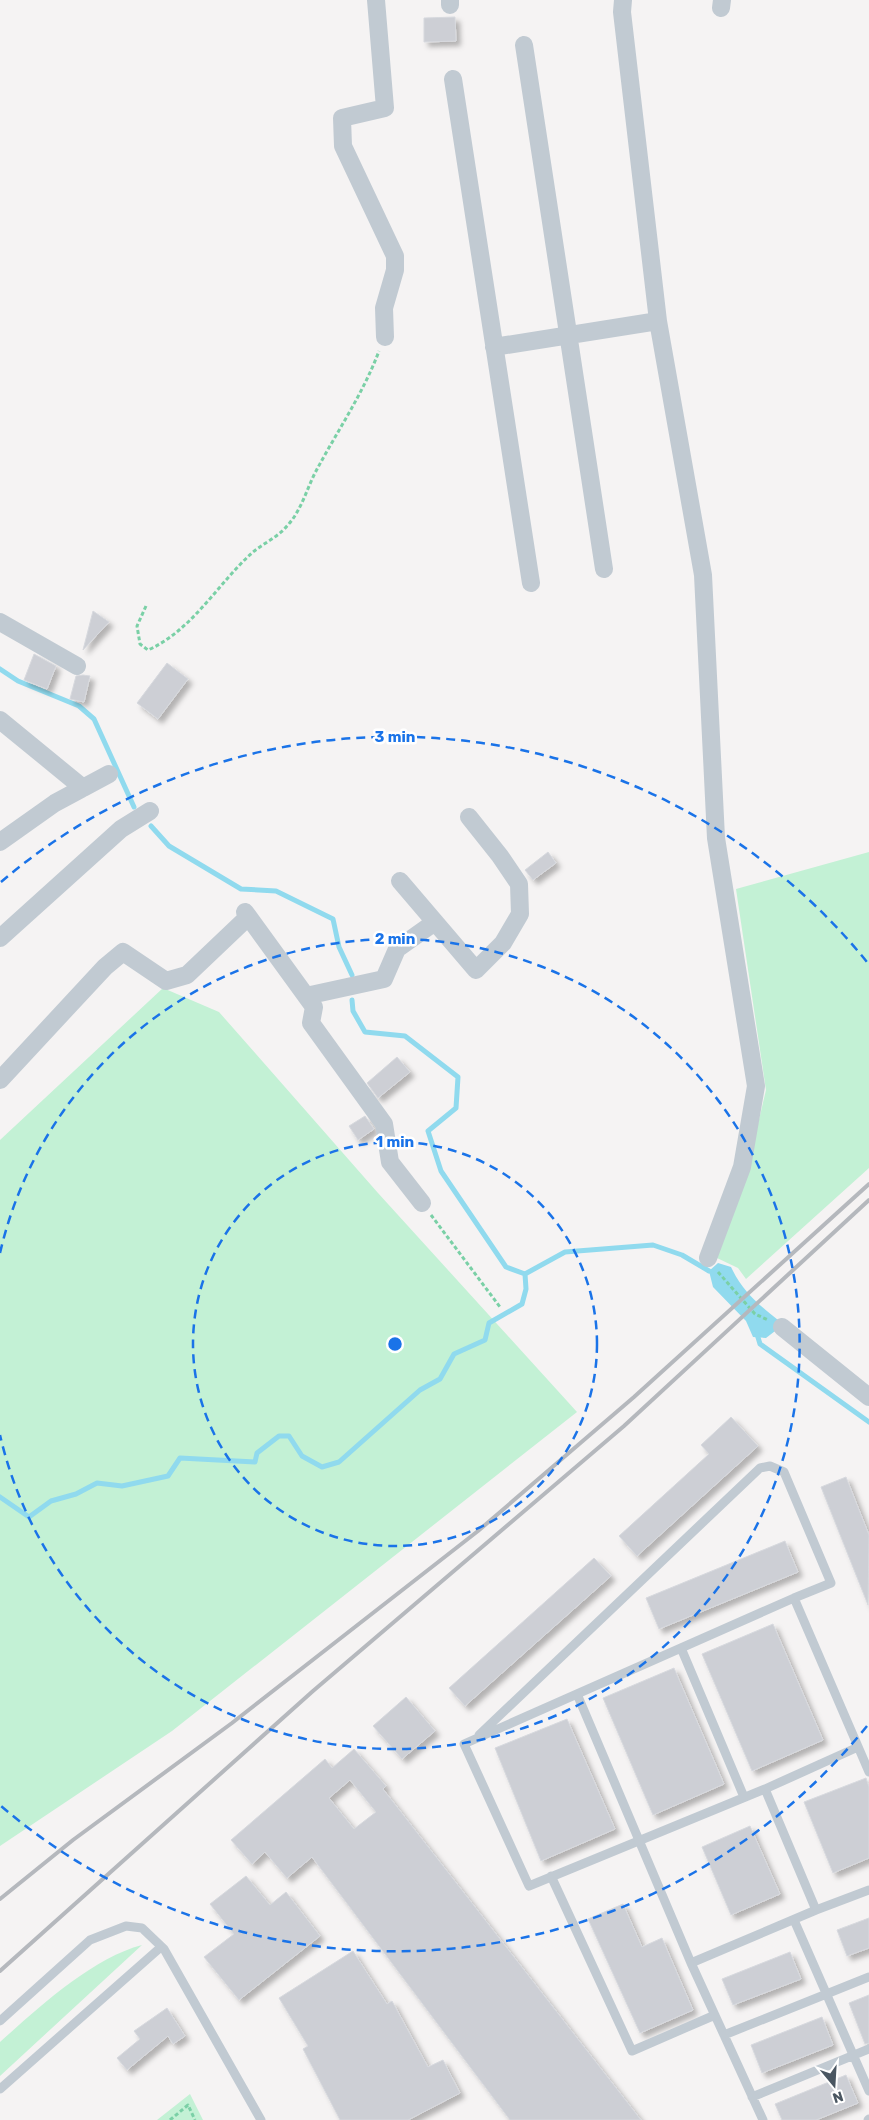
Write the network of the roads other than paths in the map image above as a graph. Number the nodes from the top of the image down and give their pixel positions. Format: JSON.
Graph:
{"nodes":[{"id":1,"x":376,"y":0,"type":"edge"},
{"id":2,"x":623,"y":0,"type":"edge"},
{"id":3,"x":524,"y":45,"type":"dead end"},
{"id":4,"x":453,"y":79,"type":"dead end"},
{"id":5,"x":658,"y":321,"type":"junction"},
{"id":6,"x":568,"y":335,"type":"junction"},
{"id":7,"x":385,"y":337,"type":"road end"},
{"id":8,"x":494,"y":347,"type":"junction"},
{"id":9,"x":604,"y":569,"type":"dead end"},
{"id":10,"x":531,"y":582,"type":"dead end"},
{"id":11,"x":0,"y":622,"type":"edge"},
{"id":12,"x":77,"y":666,"type":"dead end"},
{"id":13,"x":0,"y":720,"type":"edge"},
{"id":14,"x":109,"y":774,"type":"dead end"},
{"id":15,"x":83,"y":788,"type":"junction"},
{"id":16,"x":150,"y":810,"type":"dead end"},
{"id":17,"x":468,"y":817,"type":"dead end"},
{"id":18,"x":0,"y":842,"type":"edge"},
{"id":19,"x":400,"y":880,"type":"dead end"},
{"id":20,"x":436,"y":922,"type":"junction"},
{"id":21,"x":0,"y":938,"type":"edge"},
{"id":22,"x":306,"y":996,"type":"junction"},
{"id":23,"x":0,"y":1080,"type":"edge"},
{"id":24,"x":422,"y":1203,"type":"road end"},
{"id":25,"x":708,"y":1258,"type":"road end"},
{"id":26,"x":782,"y":1327,"type":"road end"},
{"id":27,"x":869,"y":1397,"type":"edge"},
{"id":28,"x":794,"y":1598,"type":"junction"},
{"id":29,"x":681,"y":1648,"type":"junction"},
{"id":30,"x":577,"y":1694,"type":"junction"},
{"id":31,"x":473,"y":1740,"type":"junction"},
{"id":32,"x":858,"y":1747,"type":"junction"},
{"id":33,"x":869,"y":1772,"type":"edge"},
{"id":34,"x":765,"y":1789,"type":"junction"},
{"id":35,"x":744,"y":1797,"type":"junction"},
{"id":36,"x":641,"y":1840,"type":"junction"},
{"id":37,"x":551,"y":1876,"type":"junction"},
{"id":38,"x":869,"y":1890,"type":"edge"},
{"id":39,"x":816,"y":1910,"type":"junction"},
{"id":40,"x":794,"y":1920,"type":"junction"},
{"id":41,"x":161,"y":1947,"type":"junction"},
{"id":42,"x":692,"y":1963,"type":"junction"},
{"id":43,"x":869,"y":1978,"type":"edge"},
{"id":44,"x":827,"y":1994,"type":"junction"},
{"id":45,"x":715,"y":2015,"type":"junction"},
{"id":46,"x":0,"y":2021,"type":"edge"},
{"id":47,"x":724,"y":2035,"type":"junction"},
{"id":48,"x":869,"y":2049,"type":"edge"},
{"id":49,"x":854,"y":2055,"type":"junction"},
{"id":50,"x":0,"y":2089,"type":"edge"},
{"id":51,"x":869,"y":2091,"type":"edge"},
{"id":52,"x":752,"y":2097,"type":"junction"},
{"id":53,"x":261,"y":2120,"type":"edge"},
{"id":54,"x":763,"y":2120,"type":"edge"}],
"edges":[{"from":1,"to":7,"type":"street"},
{"from":2,"to":5,"type":"street"},
{"from":3,"to":6,"type":"street"},
{"from":4,"to":8,"type":"street"},
{"from":5,"to":6,"type":"street"},
{"from":5,"to":25,"type":"street"},
{"from":6,"to":8,"type":"street"},
{"from":6,"to":9,"type":"street"},
{"from":8,"to":10,"type":"street"},
{"from":11,"to":12,"type":"street"},
{"from":13,"to":15,"type":"street"},
{"from":14,"to":15,"type":"street"},
{"from":15,"to":18,"type":"street"},
{"from":16,"to":21,"type":"street"},
{"from":17,"to":20,"type":"street"},
{"from":19,"to":20,"type":"street"},
{"from":20,"to":22,"type":"street"},
{"from":22,"to":23,"type":"street"},
{"from":22,"to":24,"type":"street"},
{"from":26,"to":27,"type":"street"},
{"from":28,"to":29,"type":"lane"},
{"from":28,"to":31,"type":"lane"},
{"from":28,"to":32,"type":"lane"},
{"from":29,"to":30,"type":"lane"},
{"from":29,"to":35,"type":"lane"},
{"from":30,"to":31,"type":"lane"},
{"from":30,"to":36,"type":"lane"},
{"from":31,"to":37,"type":"lane"},
{"from":32,"to":33,"type":"lane"},
{"from":32,"to":34,"type":"lane"},
{"from":34,"to":35,"type":"lane"},
{"from":34,"to":39,"type":"lane"},
{"from":35,"to":36,"type":"lane"},
{"from":36,"to":37,"type":"lane"},
{"from":36,"to":42,"type":"lane"},
{"from":37,"to":45,"type":"lane"},
{"from":38,"to":39,"type":"lane"},
{"from":39,"to":40,"type":"lane"},
{"from":40,"to":42,"type":"lane"},
{"from":40,"to":44,"type":"lane"},
{"from":41,"to":46,"type":"lane"},
{"from":41,"to":50,"type":"lane"},
{"from":41,"to":53,"type":"lane"},
{"from":42,"to":45,"type":"lane"},
{"from":43,"to":44,"type":"lane"},
{"from":44,"to":47,"type":"lane"},
{"from":44,"to":49,"type":"lane"},
{"from":45,"to":47,"type":"lane"},
{"from":47,"to":52,"type":"lane"},
{"from":48,"to":49,"type":"lane"},
{"from":49,"to":51,"type":"lane"},
{"from":49,"to":52,"type":"lane"},
{"from":52,"to":54,"type":"lane"}]}
